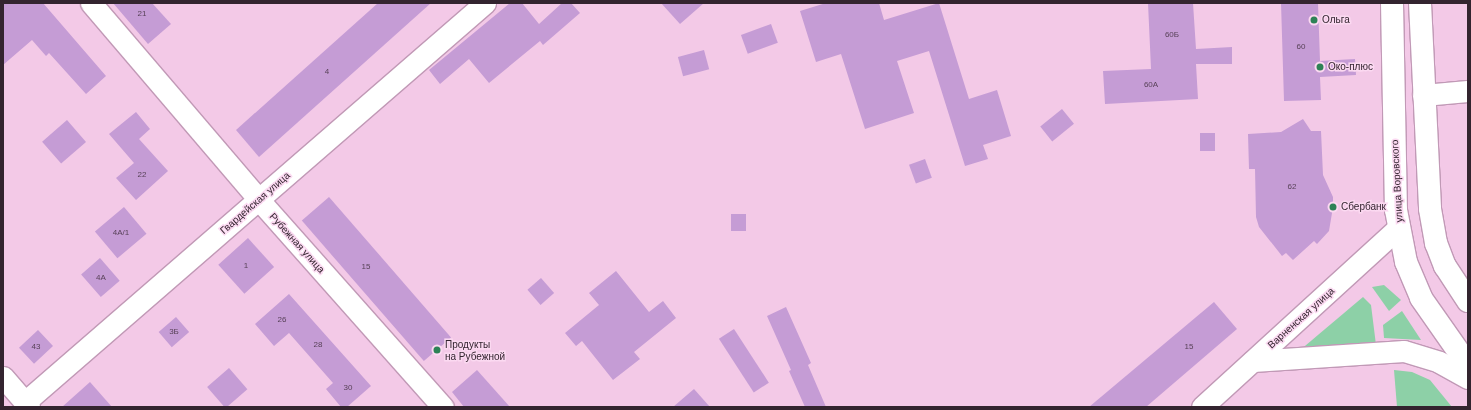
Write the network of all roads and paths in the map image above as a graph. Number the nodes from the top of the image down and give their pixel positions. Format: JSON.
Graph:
{"nodes":[{"id":1,"x":91,"y":3,"type":"edge"},
{"id":2,"x":485,"y":3,"type":"edge"},
{"id":3,"x":1392,"y":3,"type":"edge"},
{"id":4,"x":1420,"y":3,"type":"edge"},
{"id":5,"x":1468,"y":90,"type":"edge"},
{"id":6,"x":1423,"y":95,"type":"junction"},
{"id":7,"x":258,"y":200,"type":"junction"},
{"id":8,"x":1399,"y":227,"type":"junction"},
{"id":9,"x":1468,"y":301,"type":"edge"},
{"id":10,"x":1253,"y":361,"type":"junction"},
{"id":11,"x":1468,"y":365,"type":"edge"},
{"id":12,"x":3,"y":377,"type":"edge"},
{"id":13,"x":1468,"y":378,"type":"edge"},
{"id":14,"x":27,"y":405,"type":"edge"},
{"id":15,"x":443,"y":407,"type":"edge"},
{"id":16,"x":1202,"y":407,"type":"edge"}],
"edges":[{"from":1,"to":7,"type":"street","name":"Рубежная улица"},
{"from":2,"to":7,"type":"street","name":"Гвардейская улица"},
{"from":3,"to":8,"type":"main road","name":"улица Воровского"},
{"from":4,"to":6,"type":"main road"},
{"from":5,"to":6,"type":"street"},
{"from":6,"to":9,"type":"main road"},
{"from":7,"to":14,"type":"street","name":"Гвардейская улица"},
{"from":7,"to":15,"type":"street","name":"Рубежная улица"},
{"from":8,"to":10,"type":"street","name":"Варненская улица"},
{"from":8,"to":11,"type":"main road","name":"улица Воровского"},
{"from":10,"to":13,"type":"street"},
{"from":10,"to":16,"type":"street","name":"Варненская улица"},
{"from":12,"to":14,"type":"street"}]}
